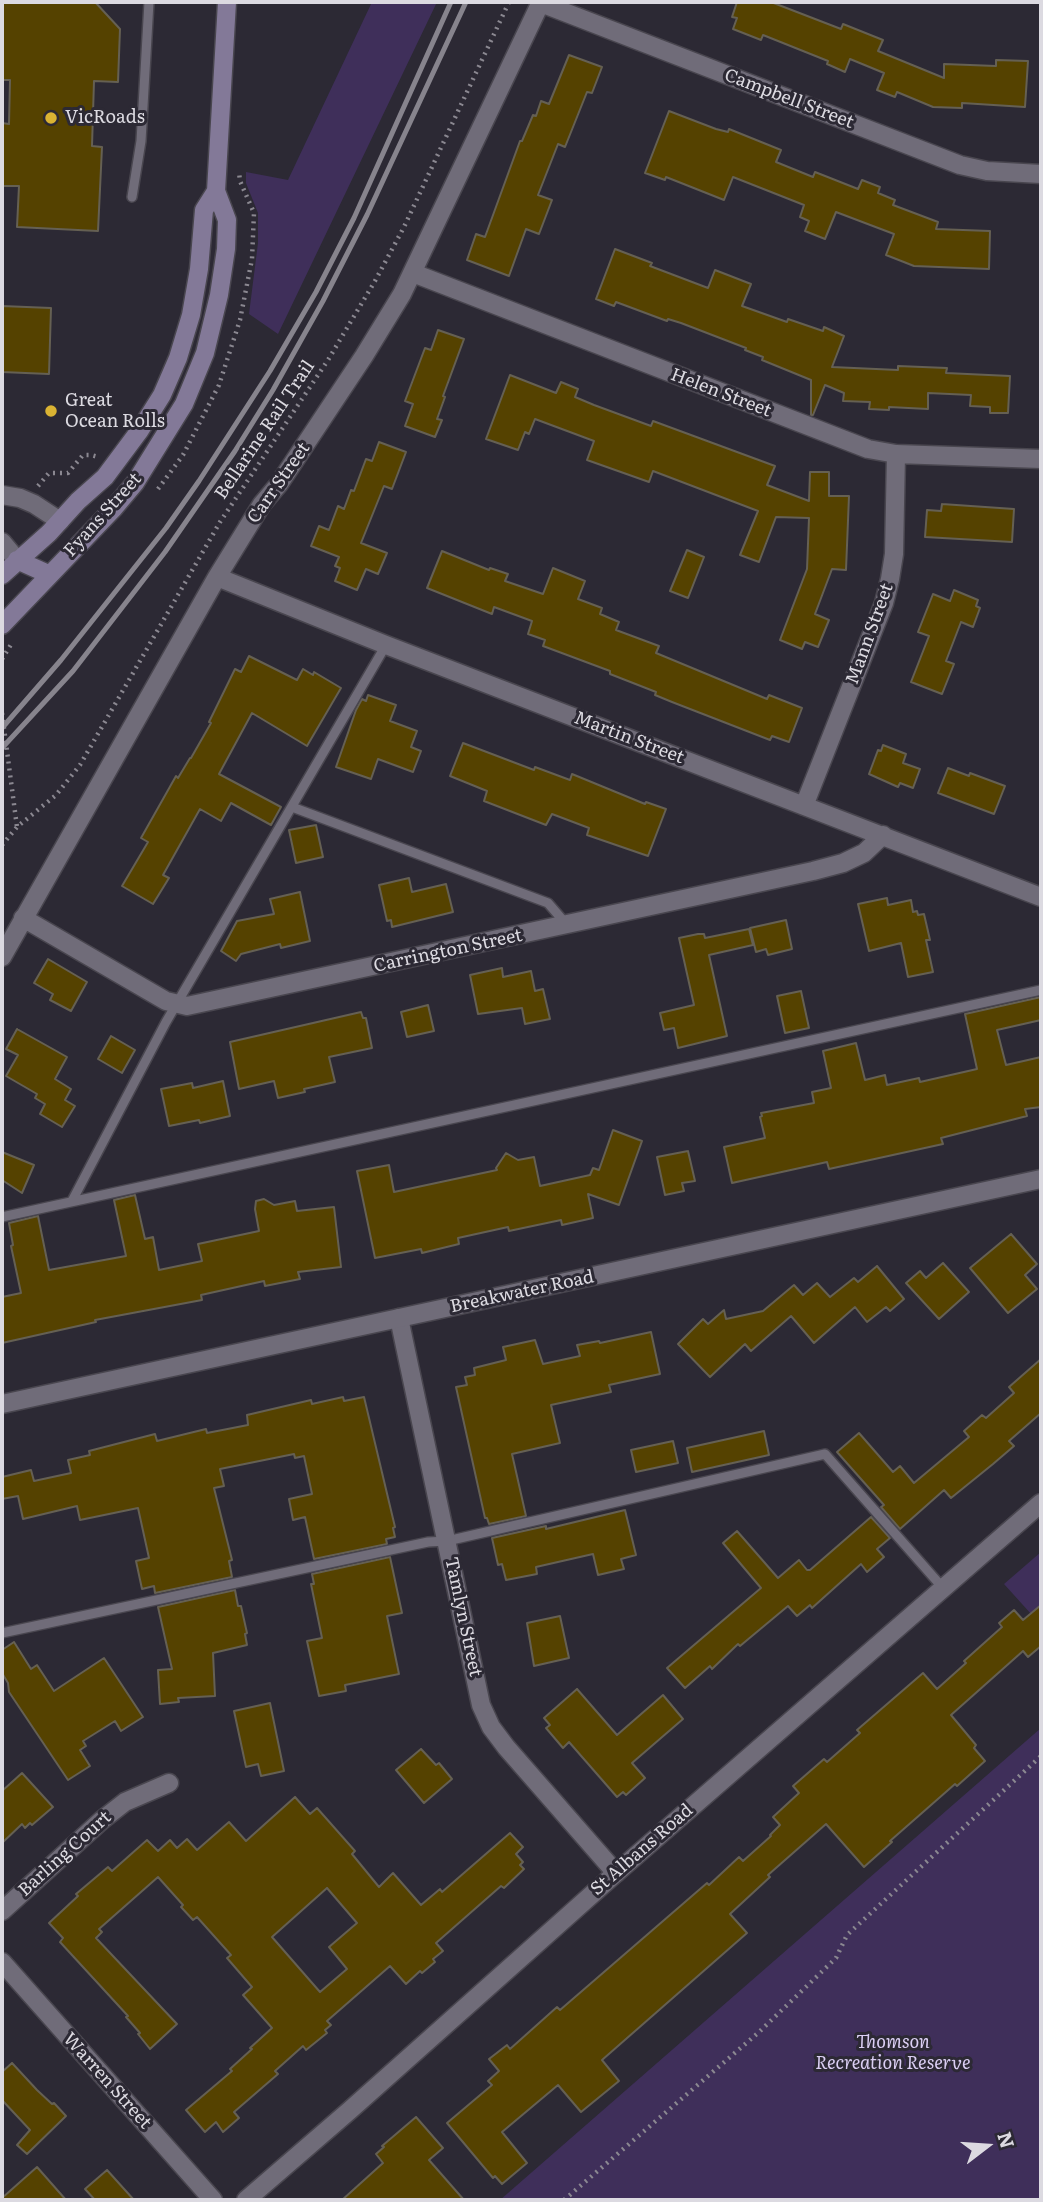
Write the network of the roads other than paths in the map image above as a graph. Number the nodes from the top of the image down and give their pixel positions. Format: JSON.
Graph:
{"nodes":[{"id":1,"x":149,"y":2,"type":"edge"},
{"id":2,"x":227,"y":2,"type":"edge"},
{"id":3,"x":541,"y":2,"type":"edge"},
{"id":4,"x":1041,"y":174,"type":"edge"},
{"id":5,"x":216,"y":191,"type":"junction"},
{"id":6,"x":132,"y":197,"type":"dead end"},
{"id":7,"x":413,"y":273,"type":"junction"},
{"id":8,"x":896,"y":454,"type":"junction"},
{"id":9,"x":1041,"y":459,"type":"edge"},
{"id":10,"x":2,"y":495,"type":"edge"},
{"id":11,"x":60,"y":521,"type":"junction"},
{"id":12,"x":2,"y":542,"type":"edge"},
{"id":13,"x":71,"y":551,"type":"junction"},
{"id":14,"x":17,"y":560,"type":"junction"},
{"id":15,"x":48,"y":574,"type":"junction"},
{"id":16,"x":2,"y":575,"type":"edge"},
{"id":17,"x":218,"y":577,"type":"junction"},
{"id":18,"x":2,"y":625,"type":"edge"},
{"id":19,"x":386,"y":645,"type":"junction"},
{"id":20,"x":804,"y":806,"type":"junction"},
{"id":21,"x":292,"y":807,"type":"junction"},
{"id":22,"x":883,"y":835,"type":"junction"},
{"id":23,"x":1041,"y":897,"type":"edge"},
{"id":24,"x":23,"y":918,"type":"junction"},
{"id":25,"x":567,"y":925,"type":"junction"},
{"id":26,"x":2,"y":957,"type":"edge"},
{"id":27,"x":1041,"y":990,"type":"edge"},
{"id":28,"x":177,"y":1005,"type":"junction"},
{"id":29,"x":1041,"y":1179,"type":"edge"},
{"id":30,"x":72,"y":1201,"type":"junction"},
{"id":31,"x":2,"y":1217,"type":"edge"},
{"id":32,"x":399,"y":1318,"type":"junction"},
{"id":33,"x":2,"y":1404,"type":"edge"},
{"id":34,"x":1041,"y":1503,"type":"edge"},
{"id":35,"x":447,"y":1541,"type":"junction"},
{"id":36,"x":943,"y":1588,"type":"junction"},
{"id":37,"x":2,"y":1633,"type":"edge"},
{"id":38,"x":169,"y":1783,"type":"dead end"},
{"id":39,"x":616,"y":1873,"type":"junction"},
{"id":40,"x":2,"y":1911,"type":"edge"},
{"id":41,"x":2,"y":1962,"type":"edge"},
{"id":42,"x":213,"y":2200,"type":"edge"},
{"id":43,"x":246,"y":2200,"type":"edge"}],
"edges":[{"from":1,"to":6,"type":"lane"},
{"from":2,"to":5,"type":"main road","name":"Fyans Street"},
{"from":3,"to":4,"type":"street","name":"Campbell Street"},
{"from":3,"to":7,"type":"street","name":"Carr Street"},
{"from":5,"to":11,"type":"main road","name":"Fyans Street"},
{"from":5,"to":13,"type":"main road","name":"Fyans Street"},
{"from":7,"to":8,"type":"street","name":"Helen Street"},
{"from":7,"to":17,"type":"street","name":"Carr Street"},
{"from":8,"to":9,"type":"street","name":"Helen Street"},
{"from":8,"to":20,"type":"street","name":"Mann Street"},
{"from":10,"to":11,"type":"street"},
{"from":11,"to":13,"type":"main road"},
{"from":11,"to":14,"type":"main road","name":"Fyans Street"},
{"from":12,"to":14,"type":"street"},
{"from":13,"to":15,"type":"main road","name":"Fyans Street"},
{"from":14,"to":15,"type":"main road"},
{"from":14,"to":16,"type":"main road","name":"Fyans Street"},
{"from":15,"to":18,"type":"main road","name":"Fyans Street"},
{"from":17,"to":19,"type":"street","name":"Martin Street"},
{"from":17,"to":24,"type":"street","name":"Carr Street"},
{"from":19,"to":20,"type":"street","name":"Martin Street"},
{"from":19,"to":21,"type":"lane"},
{"from":20,"to":22,"type":"street","name":"Martin Street"},
{"from":21,"to":25,"type":"lane"},
{"from":21,"to":28,"type":"lane"},
{"from":22,"to":23,"type":"street","name":"Martin Street"},
{"from":22,"to":25,"type":"street","name":"Carrington Street"},
{"from":24,"to":26,"type":"street","name":"Carr Street"},
{"from":24,"to":28,"type":"street"},
{"from":25,"to":28,"type":"street","name":"Carrington Street"},
{"from":27,"to":30,"type":"lane"},
{"from":28,"to":30,"type":"lane"},
{"from":29,"to":32,"type":"street","name":"Breakwater Road"},
{"from":30,"to":31,"type":"lane"},
{"from":32,"to":33,"type":"street","name":"Breakwater Road"},
{"from":32,"to":35,"type":"street","name":"Tamlyn Street"},
{"from":34,"to":36,"type":"street","name":"St Albans Road"},
{"from":35,"to":36,"type":"lane"},
{"from":35,"to":37,"type":"lane"},
{"from":35,"to":39,"type":"street","name":"Tamlyn Street"},
{"from":36,"to":39,"type":"street","name":"St Albans Road"},
{"from":38,"to":40,"type":"street","name":"Barling Court"},
{"from":39,"to":43,"type":"street","name":"St Albans Road"},
{"from":41,"to":42,"type":"street","name":"Warren Street"}]}
